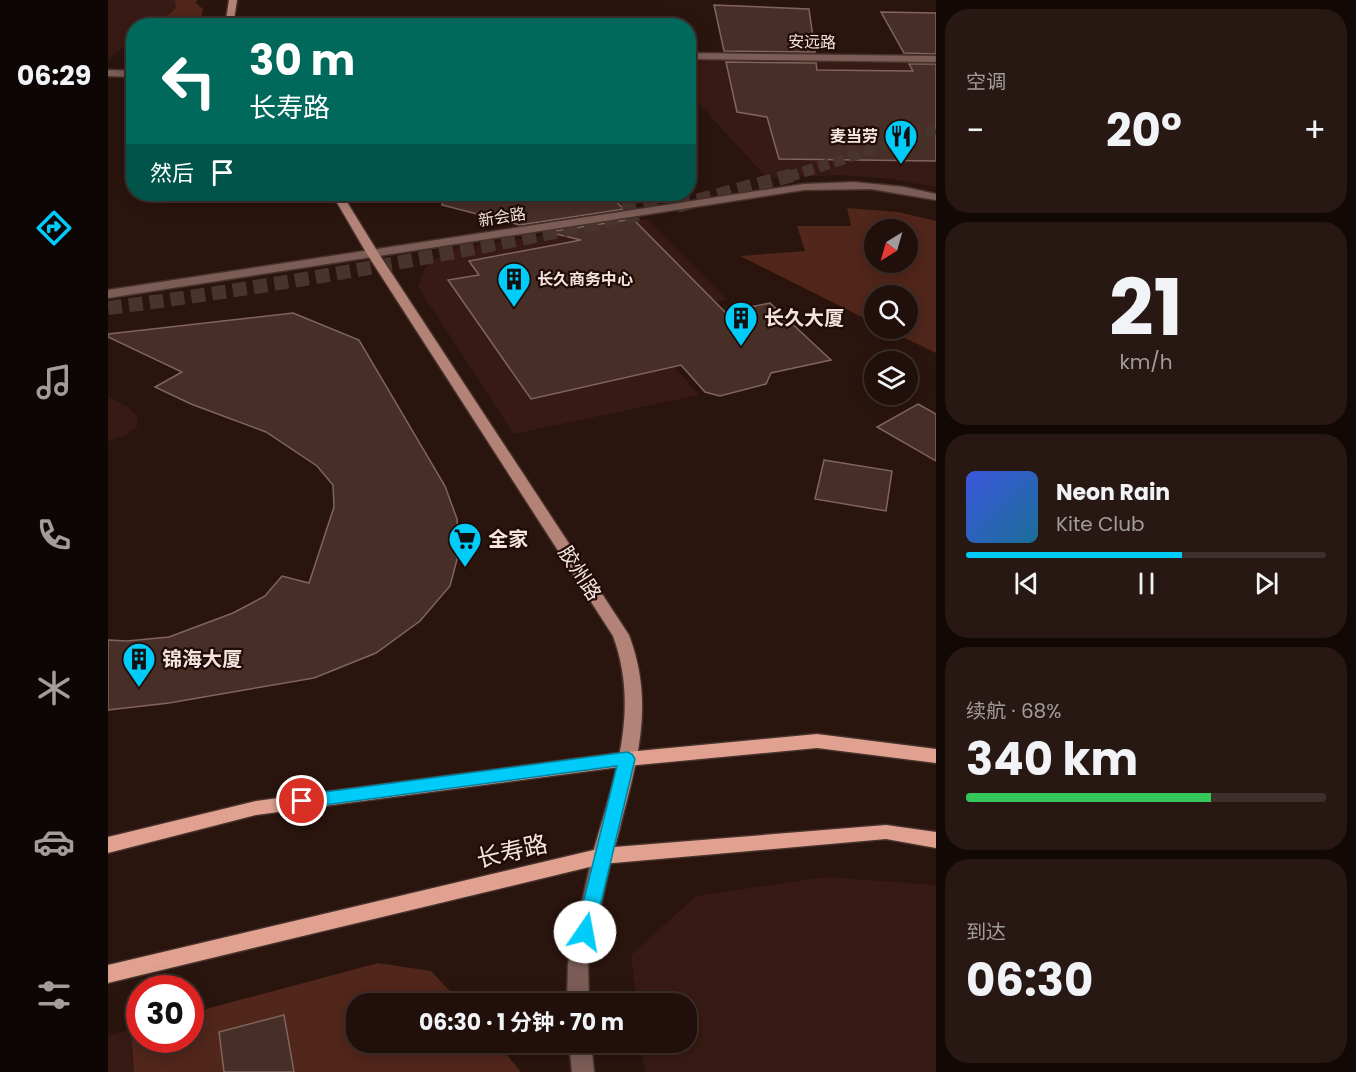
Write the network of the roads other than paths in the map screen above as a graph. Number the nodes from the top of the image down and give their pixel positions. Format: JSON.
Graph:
{"nodes":[{"id":1,"x":233,"y":0,"type":"edge"},
{"id":2,"x":230,"y":18,"type":"edge"},
{"id":3,"x":696,"y":56,"type":"edge"},
{"id":4,"x":936,"y":59,"type":"edge"},
{"id":5,"x":108,"y":73,"type":"edge"},
{"id":6,"x":126,"y":74,"type":"edge"},
{"id":7,"x":936,"y":197,"type":"edge"},
{"id":8,"x":341,"y":201,"type":"edge"},
{"id":9,"x":374,"y":254,"type":"junction"},
{"id":10,"x":108,"y":294,"type":"edge"},
{"id":11,"x":936,"y":756,"type":"edge"},
{"id":12,"x":627,"y":759,"type":"junction"},
{"id":13,"x":936,"y":840,"type":"edge"},
{"id":14,"x":108,"y":845,"type":"edge"},
{"id":15,"x":602,"y":856,"type":"junction"},
{"id":16,"x":108,"y":974,"type":"edge"},
{"id":17,"x":578,"y":993,"type":"edge"},
{"id":18,"x":581,"y":1053,"type":"edge"},
{"id":19,"x":583,"y":1072,"type":"edge"}],
"edges":[{"from":1,"to":2,"type":"street"},
{"from":3,"to":4,"type":"street","name":"安远路"},
{"from":5,"to":6,"type":"street"},
{"from":7,"to":9,"type":"street","name":"新会路"},
{"from":8,"to":9,"type":"street","name":"胶州路"},
{"from":9,"to":10,"type":"street","name":"新会路"},
{"from":9,"to":12,"type":"street","name":"胶州路"},
{"from":11,"to":12,"type":"main road"},
{"from":12,"to":14,"type":"main road"},
{"from":12,"to":15,"type":"street","name":"胶州路"},
{"from":13,"to":15,"type":"main road","name":"长寿路"},
{"from":15,"to":16,"type":"main road","name":"长寿路"},
{"from":15,"to":17,"type":"street","name":"胶州路"},
{"from":18,"to":19,"type":"street"}]}
